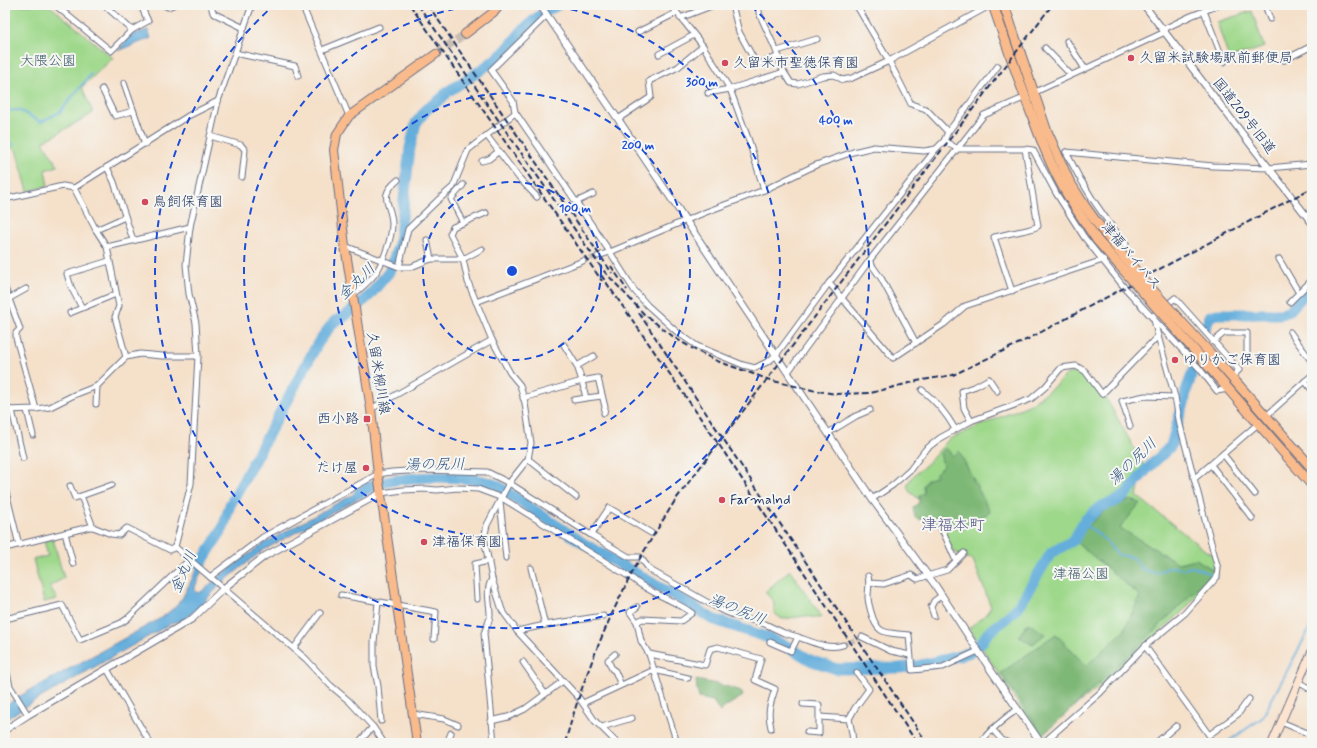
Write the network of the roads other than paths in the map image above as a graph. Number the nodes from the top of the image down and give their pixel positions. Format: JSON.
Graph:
{"nodes":[{"id":1,"x":55,"y":5,"type":"edge"},
{"id":2,"x":66,"y":5,"type":"edge"},
{"id":3,"x":104,"y":5,"type":"edge"},
{"id":4,"x":142,"y":5,"type":"edge"},
{"id":5,"x":164,"y":5,"type":"edge"},
{"id":6,"x":173,"y":5,"type":"edge"},
{"id":7,"x":211,"y":5,"type":"edge"},
{"id":8,"x":252,"y":5,"type":"edge"},
{"id":9,"x":302,"y":5,"type":"edge"},
{"id":10,"x":500,"y":5,"type":"edge"},
{"id":11,"x":540,"y":5,"type":"edge"},
{"id":12,"x":671,"y":5,"type":"edge"},
{"id":13,"x":714,"y":5,"type":"edge"},
{"id":14,"x":732,"y":5,"type":"edge"},
{"id":15,"x":759,"y":5,"type":"edge"},
{"id":16,"x":855,"y":5,"type":"edge"},
{"id":17,"x":992,"y":5,"type":"edge"},
{"id":18,"x":1004,"y":5,"type":"edge"},
{"id":19,"x":1144,"y":5,"type":"edge"},
{"id":20,"x":1219,"y":5,"type":"edge"},
{"id":21,"x":1265,"y":5,"type":"edge"},
{"id":22,"x":62,"y":10,"type":"junction"},
{"id":23,"x":1204,"y":11,"type":"junction"},
{"id":24,"x":676,"y":13,"type":"junction"},
{"id":25,"x":547,"y":16,"type":"junction"},
{"id":26,"x":680,"y":18,"type":"junction"},
{"id":27,"x":1270,"y":19,"type":"dead end"},
{"id":28,"x":244,"y":28,"type":"junction"},
{"id":29,"x":379,"y":28,"type":"dead end"},
{"id":30,"x":132,"y":30,"type":"junction"},
{"id":31,"x":638,"y":32,"type":"dead end"},
{"id":32,"x":1165,"y":32,"type":"junction"},
{"id":33,"x":465,"y":34,"type":"tunnel mouth"},
{"id":34,"x":694,"y":35,"type":"junction"},
{"id":35,"x":817,"y":39,"type":"dead end"},
{"id":36,"x":1067,"y":41,"type":"dead end"},
{"id":37,"x":703,"y":46,"type":"junction"},
{"id":38,"x":1312,"y":46,"type":"edge"},
{"id":39,"x":1045,"y":48,"type":"dead end"},
{"id":40,"x":322,"y":50,"type":"junction"},
{"id":41,"x":235,"y":53,"type":"junction"},
{"id":42,"x":436,"y":54,"type":"tunnel mouth"},
{"id":43,"x":660,"y":54,"type":"dead end"},
{"id":44,"x":778,"y":54,"type":"junction"},
{"id":45,"x":1284,"y":60,"type":"dead end"},
{"id":46,"x":889,"y":61,"type":"junction"},
{"id":47,"x":1224,"y":62,"type":"dead end"},
{"id":48,"x":998,"y":66,"type":"dead end"},
{"id":49,"x":1085,"y":69,"type":"junction"},
{"id":50,"x":784,"y":72,"type":"junction"},
{"id":51,"x":1071,"y":75,"type":"junction"},
{"id":52,"x":298,"y":76,"type":"dead end"},
{"id":53,"x":124,"y":83,"type":"dead end"},
{"id":54,"x":102,"y":89,"type":"dead end"},
{"id":55,"x":730,"y":89,"type":"junction"},
{"id":56,"x":708,"y":92,"type":"dead end"},
{"id":57,"x":1034,"y":92,"type":"junction"},
{"id":58,"x":1025,"y":97,"type":"junction"},
{"id":59,"x":218,"y":101,"type":"junction"},
{"id":60,"x":133,"y":111,"type":"junction"},
{"id":61,"x":515,"y":113,"type":"junction"},
{"id":62,"x":349,"y":116,"type":"junction"},
{"id":63,"x":618,"y":119,"type":"junction"},
{"id":64,"x":948,"y":132,"type":"junction"},
{"id":65,"x":210,"y":136,"type":"junction"},
{"id":66,"x":487,"y":136,"type":"junction"},
{"id":67,"x":944,"y":141,"type":"junction"},
{"id":68,"x":145,"y":144,"type":"junction"},
{"id":69,"x":936,"y":149,"type":"junction"},
{"id":70,"x":958,"y":149,"type":"junction"},
{"id":71,"x":1025,"y":149,"type":"junction"},
{"id":72,"x":499,"y":151,"type":"junction"},
{"id":73,"x":482,"y":161,"type":"dead end"},
{"id":74,"x":1312,"y":164,"type":"edge"},
{"id":75,"x":107,"y":167,"type":"junction"},
{"id":76,"x":1269,"y":168,"type":"junction"},
{"id":77,"x":242,"y":177,"type":"dead end"},
{"id":78,"x":398,"y":180,"type":"dead end"},
{"id":79,"x":463,"y":185,"type":"dead end"},
{"id":80,"x":74,"y":188,"type":"junction"},
{"id":81,"x":764,"y":190,"type":"junction"},
{"id":82,"x":593,"y":194,"type":"dead end"},
{"id":83,"x":537,"y":197,"type":"dead end"},
{"id":84,"x":5,"y":199,"type":"edge"},
{"id":85,"x":576,"y":202,"type":"junction"},
{"id":86,"x":1080,"y":207,"type":"junction"},
{"id":87,"x":486,"y":213,"type":"dead end"},
{"id":88,"x":125,"y":217,"type":"junction"},
{"id":89,"x":686,"y":220,"type":"junction"},
{"id":90,"x":1312,"y":222,"type":"edge"},
{"id":91,"x":462,"y":223,"type":"junction"},
{"id":92,"x":190,"y":227,"type":"junction"},
{"id":93,"x":96,"y":230,"type":"junction"},
{"id":94,"x":133,"y":240,"type":"junction"},
{"id":95,"x":427,"y":240,"type":"dead end"},
{"id":96,"x":345,"y":246,"type":"junction"},
{"id":97,"x":107,"y":247,"type":"junction"},
{"id":98,"x":482,"y":249,"type":"dead end"},
{"id":99,"x":610,"y":252,"type":"junction"},
{"id":100,"x":598,"y":256,"type":"tunnel mouth"},
{"id":101,"x":431,"y":259,"type":"junction"},
{"id":102,"x":463,"y":259,"type":"junction"},
{"id":103,"x":1279,"y":259,"type":"dead end"},
{"id":104,"x":382,"y":260,"type":"junction"},
{"id":105,"x":1103,"y":260,"type":"junction"},
{"id":106,"x":109,"y":261,"type":"junction"},
{"id":107,"x":583,"y":261,"type":"tunnel mouth"},
{"id":108,"x":869,"y":261,"type":"junction"},
{"id":109,"x":399,"y":267,"type":"junction"},
{"id":110,"x":1312,"y":280,"type":"edge"},
{"id":111,"x":829,"y":283,"type":"junction"},
{"id":112,"x":5,"y":288,"type":"edge"},
{"id":113,"x":26,"y":289,"type":"dead end"},
{"id":114,"x":1012,"y":291,"type":"junction"},
{"id":115,"x":1299,"y":293,"type":"junction"},
{"id":116,"x":116,"y":294,"type":"junction"},
{"id":117,"x":353,"y":295,"type":"junction"},
{"id":118,"x":10,"y":298,"type":"junction"},
{"id":119,"x":843,"y":298,"type":"junction"},
{"id":120,"x":476,"y":302,"type":"junction"},
{"id":121,"x":1290,"y":302,"type":"dead end"},
{"id":122,"x":82,"y":308,"type":"junction"},
{"id":123,"x":70,"y":313,"type":"dead end"},
{"id":124,"x":1153,"y":318,"type":"junction"},
{"id":125,"x":1290,"y":332,"type":"dead end"},
{"id":126,"x":1158,"y":336,"type":"junction"},
{"id":127,"x":492,"y":340,"type":"junction"},
{"id":128,"x":1213,"y":342,"type":"junction"},
{"id":129,"x":916,"y":343,"type":"junction"},
{"id":130,"x":564,"y":345,"type":"dead end"},
{"id":131,"x":776,"y":354,"type":"junction"},
{"id":132,"x":1247,"y":355,"type":"dead end"},
{"id":133,"x":198,"y":356,"type":"junction"},
{"id":134,"x":594,"y":356,"type":"dead end"},
{"id":135,"x":126,"y":357,"type":"junction"},
{"id":136,"x":1312,"y":362,"type":"edge"},
{"id":137,"x":577,"y":366,"type":"junction"},
{"id":138,"x":788,"y":372,"type":"junction"},
{"id":139,"x":1312,"y":375,"type":"edge"},
{"id":140,"x":1231,"y":378,"type":"junction"},
{"id":141,"x":582,"y":381,"type":"junction"},
{"id":142,"x":1305,"y":381,"type":"junction"},
{"id":143,"x":97,"y":386,"type":"junction"},
{"id":144,"x":1228,"y":389,"type":"junction"},
{"id":145,"x":922,"y":390,"type":"dead end"},
{"id":146,"x":1312,"y":390,"type":"edge"},
{"id":147,"x":997,"y":391,"type":"dead end"},
{"id":148,"x":602,"y":396,"type":"junction"},
{"id":149,"x":1175,"y":397,"type":"junction"},
{"id":150,"x":523,"y":398,"type":"junction"},
{"id":151,"x":586,"y":398,"type":"junction"},
{"id":152,"x":574,"y":400,"type":"dead end"},
{"id":153,"x":96,"y":404,"type":"dead end"},
{"id":154,"x":371,"y":409,"type":"junction"},
{"id":155,"x":5,"y":410,"type":"edge"},
{"id":156,"x":12,"y":410,"type":"junction"},
{"id":157,"x":27,"y":410,"type":"junction"},
{"id":158,"x":36,"y":410,"type":"junction"},
{"id":159,"x":870,"y":410,"type":"dead end"},
{"id":160,"x":604,"y":413,"type":"dead end"},
{"id":161,"x":1266,"y":416,"type":"junction"},
{"id":162,"x":971,"y":421,"type":"junction"},
{"id":163,"x":1258,"y":423,"type":"junction"},
{"id":164,"x":1130,"y":426,"type":"dead end"},
{"id":165,"x":955,"y":428,"type":"junction"},
{"id":166,"x":828,"y":433,"type":"junction"},
{"id":167,"x":33,"y":435,"type":"dead end"},
{"id":168,"x":1223,"y":454,"type":"junction"},
{"id":169,"x":23,"y":458,"type":"dead end"},
{"id":170,"x":528,"y":459,"type":"junction"},
{"id":171,"x":1211,"y":465,"type":"junction"},
{"id":172,"x":1312,"y":468,"type":"edge"},
{"id":173,"x":378,"y":474,"type":"junction"},
{"id":174,"x":1195,"y":478,"type":"junction"},
{"id":175,"x":509,"y":483,"type":"junction"},
{"id":176,"x":112,"y":485,"type":"dead end"},
{"id":177,"x":1312,"y":485,"type":"edge"},
{"id":178,"x":70,"y":486,"type":"dead end"},
{"id":179,"x":5,"y":488,"type":"edge"},
{"id":180,"x":381,"y":489,"type":"junction"},
{"id":181,"x":1255,"y":494,"type":"dead end"},
{"id":182,"x":81,"y":496,"type":"junction"},
{"id":183,"x":576,"y":497,"type":"dead end"},
{"id":184,"x":872,"y":499,"type":"junction"},
{"id":185,"x":501,"y":500,"type":"junction"},
{"id":186,"x":1252,"y":518,"type":"dead end"},
{"id":187,"x":93,"y":527,"type":"junction"},
{"id":188,"x":942,"y":529,"type":"dead end"},
{"id":189,"x":65,"y":533,"type":"junction"},
{"id":190,"x":651,"y":533,"type":"dead end"},
{"id":191,"x":591,"y":535,"type":"junction"},
{"id":192,"x":18,"y":545,"type":"junction"},
{"id":193,"x":175,"y":547,"type":"junction"},
{"id":194,"x":5,"y":548,"type":"edge"},
{"id":195,"x":964,"y":553,"type":"dead end"},
{"id":196,"x":506,"y":558,"type":"dead end"},
{"id":197,"x":190,"y":559,"type":"junction"},
{"id":198,"x":489,"y":561,"type":"junction"},
{"id":199,"x":956,"y":561,"type":"junction"},
{"id":200,"x":73,"y":564,"type":"dead end"},
{"id":201,"x":531,"y":568,"type":"dead end"},
{"id":202,"x":928,"y":575,"type":"junction"},
{"id":203,"x":868,"y":576,"type":"dead end"},
{"id":204,"x":212,"y":578,"type":"junction"},
{"id":205,"x":492,"y":579,"type":"junction"},
{"id":206,"x":869,"y":583,"type":"junction"},
{"id":207,"x":222,"y":587,"type":"junction"},
{"id":208,"x":341,"y":595,"type":"dead end"},
{"id":209,"x":942,"y":595,"type":"junction"},
{"id":210,"x":477,"y":599,"type":"dead end"},
{"id":211,"x":378,"y":603,"type":"junction"},
{"id":212,"x":397,"y":604,"type":"junction"},
{"id":213,"x":637,"y":607,"type":"dead end"},
{"id":214,"x":320,"y":613,"type":"dead end"},
{"id":215,"x":603,"y":616,"type":"dead end"},
{"id":216,"x":934,"y":616,"type":"dead end"},
{"id":217,"x":5,"y":620,"type":"edge"},
{"id":218,"x":637,"y":622,"type":"junction"},
{"id":219,"x":545,"y":625,"type":"junction"},
{"id":220,"x":517,"y":631,"type":"junction"},
{"id":221,"x":798,"y":637,"type":"junction"},
{"id":222,"x":862,"y":637,"type":"dead end"},
{"id":223,"x":434,"y":639,"type":"dead end"},
{"id":224,"x":770,"y":642,"type":"dead end"},
{"id":225,"x":843,"y":645,"type":"tunnel mouth"},
{"id":226,"x":1145,"y":646,"type":"junction"},
{"id":227,"x":294,"y":648,"type":"junction"},
{"id":228,"x":978,"y":651,"type":"junction"},
{"id":229,"x":1312,"y":651,"type":"edge"},
{"id":230,"x":615,"y":654,"type":"dead end"},
{"id":231,"x":648,"y":654,"type":"junction"},
{"id":232,"x":910,"y":655,"type":"junction"},
{"id":233,"x":523,"y":662,"type":"dead end"},
{"id":234,"x":5,"y":664,"type":"edge"},
{"id":235,"x":107,"y":669,"type":"junction"},
{"id":236,"x":654,"y":670,"type":"junction"},
{"id":237,"x":858,"y":673,"type":"dead end"},
{"id":238,"x":688,"y":678,"type":"dead end"},
{"id":239,"x":563,"y":681,"type":"junction"},
{"id":240,"x":1298,"y":682,"type":"junction"},
{"id":241,"x":621,"y":685,"type":"junction"},
{"id":242,"x":8,"y":687,"type":"edge"},
{"id":243,"x":1312,"y":690,"type":"edge"},
{"id":244,"x":545,"y":694,"type":"junction"},
{"id":245,"x":1249,"y":699,"type":"dead end"},
{"id":246,"x":583,"y":703,"type":"junction"},
{"id":247,"x":803,"y":704,"type":"dead end"},
{"id":248,"x":1018,"y":709,"type":"junction"},
{"id":249,"x":413,"y":714,"type":"junction"},
{"id":250,"x":28,"y":715,"type":"junction"},
{"id":251,"x":820,"y":717,"type":"junction"},
{"id":252,"x":632,"y":718,"type":"dead end"},
{"id":253,"x":849,"y":719,"type":"junction"},
{"id":254,"x":381,"y":721,"type":"dead end"},
{"id":255,"x":491,"y":721,"type":"junction"},
{"id":256,"x":1281,"y":722,"type":"junction"},
{"id":257,"x":458,"y":725,"type":"dead end"},
{"id":258,"x":1176,"y":726,"type":"dead end"},
{"id":259,"x":602,"y":727,"type":"junction"},
{"id":260,"x":374,"y":728,"type":"junction"},
{"id":261,"x":771,"y":728,"type":"dead end"},
{"id":262,"x":992,"y":729,"type":"junction"},
{"id":263,"x":5,"y":730,"type":"edge"},
{"id":264,"x":807,"y":732,"type":"dead end"},
{"id":265,"x":451,"y":733,"type":"dead end"},
{"id":266,"x":1312,"y":735,"type":"edge"},
{"id":267,"x":150,"y":743,"type":"edge"},
{"id":268,"x":358,"y":743,"type":"edge"},
{"id":269,"x":384,"y":743,"type":"edge"},
{"id":270,"x":417,"y":743,"type":"edge"},
{"id":271,"x":447,"y":743,"type":"edge"},
{"id":272,"x":494,"y":743,"type":"edge"},
{"id":273,"x":617,"y":743,"type":"edge"},
{"id":274,"x":677,"y":743,"type":"edge"},
{"id":275,"x":853,"y":743,"type":"edge"},
{"id":276,"x":980,"y":743,"type":"edge"},
{"id":277,"x":1008,"y":743,"type":"edge"},
{"id":278,"x":1042,"y":743,"type":"edge"},
{"id":279,"x":1156,"y":743,"type":"edge"},
{"id":280,"x":1272,"y":743,"type":"edge"}],
"edges":[{"from":1,"to":22,"type":"street"},
{"from":2,"to":22,"type":"street"},
{"from":3,"to":30,"type":"street"},
{"from":4,"to":30,"type":"street"},
{"from":5,"to":6,"type":"street"},
{"from":7,"to":28,"type":"street"},
{"from":8,"to":28,"type":"street"},
{"from":9,"to":40,"type":"street"},
{"from":10,"to":33,"type":"main road"},
{"from":11,"to":25,"type":"street"},
{"from":12,"to":24,"type":"street"},
{"from":13,"to":26,"type":"street"},
{"from":14,"to":44,"type":"street"},
{"from":15,"to":44,"type":"street"},
{"from":16,"to":46,"type":"street"},
{"from":17,"to":46,"type":"street"},
{"from":17,"to":58,"type":"highway","name":"津福バイパス"},
{"from":18,"to":57,"type":"highway","name":"津福バイパス"},
{"from":19,"to":32,"type":"street","name":"国道209号旧道"},
{"from":20,"to":23,"type":"street"},
{"from":21,"to":27,"type":"street"},
{"from":22,"to":30,"type":"street"},
{"from":23,"to":32,"type":"street"},
{"from":23,"to":47,"type":"street"},
{"from":24,"to":26,"type":"street"},
{"from":24,"to":31,"type":"street"},
{"from":25,"to":61,"type":"street"},
{"from":25,"to":63,"type":"street"},
{"from":26,"to":34,"type":"street"},
{"from":28,"to":41,"type":"street"},
{"from":29,"to":40,"type":"street"},
{"from":32,"to":49,"type":"street"},
{"from":32,"to":76,"type":"street","name":"国道209号旧道"},
{"from":34,"to":37,"type":"street"},
{"from":34,"to":43,"type":"street"},
{"from":35,"to":44,"type":"street"},
{"from":36,"to":49,"type":"street"},
{"from":37,"to":55,"type":"street"},
{"from":37,"to":63,"type":"street"},
{"from":38,"to":45,"type":"street"},
{"from":39,"to":51,"type":"street"},
{"from":40,"to":62,"type":"street"},
{"from":41,"to":52,"type":"street"},
{"from":41,"to":59,"type":"street"},
{"from":42,"to":62,"type":"main road","name":"久留米柳川線"},
{"from":44,"to":50,"type":"street"},
{"from":46,"to":50,"type":"street"},
{"from":46,"to":64,"type":"street"},
{"from":48,"to":64,"type":"street"},
{"from":49,"to":51,"type":"street"},
{"from":50,"to":55,"type":"street"},
{"from":51,"to":57,"type":"street"},
{"from":53,"to":60,"type":"street"},
{"from":54,"to":60,"type":"street"},
{"from":55,"to":56,"type":"street"},
{"from":55,"to":81,"type":"street"},
{"from":57,"to":58,"type":"street"},
{"from":57,"to":86,"type":"highway","name":"津福バイパス"},
{"from":58,"to":70,"type":"street"},
{"from":58,"to":86,"type":"highway","name":"津福バイパス"},
{"from":59,"to":65,"type":"street"},
{"from":59,"to":68,"type":"street"},
{"from":60,"to":68,"type":"street"},
{"from":61,"to":66,"type":"street"},
{"from":61,"to":85,"type":"street"},
{"from":62,"to":96,"type":"main road","name":"久留米柳川線"},
{"from":63,"to":89,"type":"street"},
{"from":64,"to":67,"type":"street"},
{"from":65,"to":77,"type":"street"},
{"from":65,"to":92,"type":"street"},
{"from":66,"to":72,"type":"street"},
{"from":66,"to":109,"type":"street"},
{"from":67,"to":69,"type":"street"},
{"from":67,"to":70,"type":"street"},
{"from":68,"to":75,"type":"street"},
{"from":69,"to":81,"type":"street"},
{"from":69,"to":111,"type":"street"},
{"from":70,"to":71,"type":"street"},
{"from":70,"to":108,"type":"street"},
{"from":71,"to":105,"type":"street"},
{"from":71,"to":114,"type":"street"},
{"from":72,"to":73,"type":"street"},
{"from":72,"to":83,"type":"street"},
{"from":74,"to":76,"type":"street"},
{"from":75,"to":80,"type":"street"},
{"from":75,"to":88,"type":"street"},
{"from":76,"to":90,"type":"street","name":"国道209号旧道"},
{"from":76,"to":105,"type":"street"},
{"from":78,"to":104,"type":"street"},
{"from":79,"to":91,"type":"street"},
{"from":80,"to":84,"type":"street"},
{"from":80,"to":93,"type":"street"},
{"from":81,"to":89,"type":"street"},
{"from":82,"to":85,"type":"street"},
{"from":85,"to":99,"type":"street"},
{"from":86,"to":140,"type":"highway","name":"津福バイパス","bridge":true},
{"from":86,"to":144,"type":"highway","name":"津福バイパス","bridge":true},
{"from":87,"to":91,"type":"street"},
{"from":88,"to":93,"type":"street"},
{"from":88,"to":94,"type":"street"},
{"from":89,"to":99,"type":"street"},
{"from":89,"to":131,"type":"street"},
{"from":91,"to":102,"type":"street"},
{"from":92,"to":94,"type":"street"},
{"from":92,"to":133,"type":"street"},
{"from":93,"to":97,"type":"street"},
{"from":94,"to":97,"type":"street"},
{"from":95,"to":101,"type":"street"},
{"from":96,"to":104,"type":"street"},
{"from":96,"to":117,"type":"main road","name":"久留米柳川線"},
{"from":97,"to":106,"type":"street"},
{"from":98,"to":102,"type":"street"},
{"from":99,"to":100,"type":"street"},
{"from":99,"to":131,"type":"street"},
{"from":101,"to":102,"type":"street"},
{"from":101,"to":109,"type":"street"},
{"from":102,"to":120,"type":"street"},
{"from":103,"to":115,"type":"street"},
{"from":104,"to":109,"type":"street"},
{"from":104,"to":117,"type":"street"},
{"from":105,"to":114,"type":"street"},
{"from":105,"to":124,"type":"street"},
{"from":106,"to":116,"type":"street"},
{"from":106,"to":122,"type":"street"},
{"from":107,"to":120,"type":"street"},
{"from":108,"to":119,"type":"street"},
{"from":108,"to":129,"type":"street"},
{"from":110,"to":115,"type":"street"},
{"from":111,"to":119,"type":"street"},
{"from":111,"to":131,"type":"street"},
{"from":112,"to":118,"type":"street"},
{"from":113,"to":118,"type":"street"},
{"from":114,"to":129,"type":"street"},
{"from":115,"to":121,"type":"street"},
{"from":116,"to":122,"type":"street"},
{"from":116,"to":135,"type":"street"},
{"from":117,"to":154,"type":"main road","name":"久留米柳川線"},
{"from":118,"to":158,"type":"street"},
{"from":119,"to":129,"type":"street"},
{"from":119,"to":138,"type":"street"},
{"from":120,"to":127,"type":"street"},
{"from":122,"to":123,"type":"street"},
{"from":124,"to":126,"type":"street"},
{"from":124,"to":128,"type":"street"},
{"from":124,"to":144,"type":"street"},
{"from":125,"to":136,"type":"street"},
{"from":126,"to":149,"type":"street"},
{"from":126,"to":162,"type":"street"},
{"from":127,"to":150,"type":"street"},
{"from":127,"to":154,"type":"street"},
{"from":128,"to":132,"type":"street"},
{"from":128,"to":140,"type":"street"},
{"from":130,"to":137,"type":"street"},
{"from":131,"to":138,"type":"street"},
{"from":133,"to":135,"type":"street"},
{"from":133,"to":193,"type":"street"},
{"from":134,"to":137,"type":"street"},
{"from":135,"to":143,"type":"street"},
{"from":137,"to":141,"type":"street"},
{"from":138,"to":166,"type":"street"},
{"from":139,"to":142,"type":"street"},
{"from":140,"to":161,"type":"highway","name":"津福バイパス"},
{"from":141,"to":148,"type":"street"},
{"from":141,"to":150,"type":"street"},
{"from":141,"to":151,"type":"street"},
{"from":142,"to":146,"type":"street"},
{"from":142,"to":161,"type":"street"},
{"from":143,"to":153,"type":"street"},
{"from":143,"to":158,"type":"street"},
{"from":144,"to":163,"type":"highway","name":"津福バイパス"},
{"from":145,"to":165,"type":"street"},
{"from":147,"to":162,"type":"street"},
{"from":148,"to":151,"type":"street"},
{"from":148,"to":160,"type":"street"},
{"from":149,"to":164,"type":"street"},
{"from":149,"to":174,"type":"street"},
{"from":150,"to":170,"type":"street"},
{"from":151,"to":152,"type":"street"},
{"from":154,"to":173,"type":"main road","name":"久留米柳川線"},
{"from":155,"to":156,"type":"street"},
{"from":156,"to":157,"type":"street"},
{"from":156,"to":169,"type":"street"},
{"from":157,"to":158,"type":"street"},
{"from":157,"to":167,"type":"street"},
{"from":159,"to":166,"type":"street"},
{"from":161,"to":163,"type":"street"},
{"from":161,"to":172,"type":"highway","name":"津福バイパス"},
{"from":162,"to":165,"type":"street"},
{"from":163,"to":168,"type":"street"},
{"from":163,"to":177,"type":"highway","name":"津福バイパス"},
{"from":165,"to":184,"type":"street"},
{"from":166,"to":184,"type":"street"},
{"from":168,"to":171,"type":"street"},
{"from":168,"to":181,"type":"street"},
{"from":170,"to":175,"type":"street"},
{"from":170,"to":183,"type":"street"},
{"from":171,"to":174,"type":"street"},
{"from":171,"to":186,"type":"street"},
{"from":173,"to":175,"type":"street"},
{"from":173,"to":180,"type":"main road","name":"久留米柳川線"},
{"from":173,"to":204,"type":"street"},
{"from":174,"to":226,"type":"street"},
{"from":175,"to":185,"type":"street"},
{"from":175,"to":191,"type":"street"},
{"from":176,"to":182,"type":"street"},
{"from":178,"to":182,"type":"street"},
{"from":179,"to":192,"type":"street"},
{"from":180,"to":185,"type":"street"},
{"from":180,"to":207,"type":"street"},
{"from":180,"to":212,"type":"main road","name":"久留米柳川線"},
{"from":182,"to":187,"type":"street"},
{"from":184,"to":202,"type":"street"},
{"from":185,"to":196,"type":"street"},
{"from":185,"to":198,"type":"street"},
{"from":185,"to":218,"type":"street"},
{"from":187,"to":189,"type":"street"},
{"from":187,"to":193,"type":"street"},
{"from":188,"to":199,"type":"street"},
{"from":189,"to":192,"type":"street"},
{"from":189,"to":200,"type":"street"},
{"from":190,"to":191,"type":"street"},
{"from":191,"to":221,"type":"street"},
{"from":192,"to":194,"type":"street"},
{"from":193,"to":197,"type":"street"},
{"from":195,"to":199,"type":"street"},
{"from":197,"to":204,"type":"street"},
{"from":197,"to":217,"type":"street"},
{"from":198,"to":205,"type":"street"},
{"from":198,"to":210,"type":"street"},
{"from":199,"to":202,"type":"street"},
{"from":201,"to":219,"type":"street"},
{"from":202,"to":206,"type":"street"},
{"from":202,"to":209,"type":"street"},
{"from":203,"to":206,"type":"street"},
{"from":204,"to":207,"type":"street"},
{"from":205,"to":220,"type":"street"},
{"from":205,"to":255,"type":"street"},
{"from":206,"to":232,"type":"street"},
{"from":207,"to":227,"type":"street"},
{"from":207,"to":235,"type":"street"},
{"from":208,"to":211,"type":"street"},
{"from":209,"to":216,"type":"street"},
{"from":209,"to":228,"type":"street"},
{"from":211,"to":212,"type":"street"},
{"from":211,"to":254,"type":"street"},
{"from":212,"to":223,"type":"street"},
{"from":212,"to":249,"type":"main road","name":"久留米柳川線"},
{"from":213,"to":218,"type":"street"},
{"from":214,"to":227,"type":"street"},
{"from":215,"to":219,"type":"street"},
{"from":218,"to":231,"type":"street"},
{"from":219,"to":220,"type":"street"},
{"from":220,"to":239,"type":"street"},
{"from":221,"to":224,"type":"street"},
{"from":221,"to":225,"type":"street"},
{"from":222,"to":232,"type":"street"},
{"from":226,"to":245,"type":"street"},
{"from":226,"to":278,"type":"street"},
{"from":227,"to":260,"type":"street"},
{"from":228,"to":232,"type":"street"},
{"from":228,"to":248,"type":"street"},
{"from":229,"to":240,"type":"main road"},
{"from":230,"to":241,"type":"street"},
{"from":231,"to":236,"type":"street"},
{"from":231,"to":261,"type":"street"},
{"from":233,"to":244,"type":"street"},
{"from":234,"to":242,"type":"street"},
{"from":235,"to":250,"type":"street"},
{"from":235,"to":267,"type":"street"},
{"from":236,"to":238,"type":"street"},
{"from":236,"to":241,"type":"street"},
{"from":236,"to":274,"type":"street"},
{"from":237,"to":253,"type":"street"},
{"from":239,"to":244,"type":"street"},
{"from":239,"to":246,"type":"street"},
{"from":240,"to":243,"type":"street"},
{"from":240,"to":256,"type":"main road"},
{"from":241,"to":246,"type":"street"},
{"from":242,"to":250,"type":"street"},
{"from":244,"to":255,"type":"street"},
{"from":246,"to":259,"type":"street"},
{"from":247,"to":251,"type":"street"},
{"from":248,"to":262,"type":"street"},
{"from":248,"to":278,"type":"street"},
{"from":249,"to":257,"type":"street"},
{"from":249,"to":270,"type":"main road","name":"久留米柳川線"},
{"from":250,"to":263,"type":"street"},
{"from":251,"to":253,"type":"street"},
{"from":251,"to":264,"type":"street"},
{"from":252,"to":259,"type":"street"},
{"from":253,"to":275,"type":"street"},
{"from":255,"to":272,"type":"street"},
{"from":256,"to":266,"type":"street"},
{"from":256,"to":280,"type":"main road"},
{"from":258,"to":279,"type":"street"},
{"from":259,"to":273,"type":"street"},
{"from":260,"to":268,"type":"street"},
{"from":260,"to":269,"type":"street"},
{"from":262,"to":276,"type":"street"},
{"from":262,"to":277,"type":"street"},
{"from":265,"to":271,"type":"street"}]}
